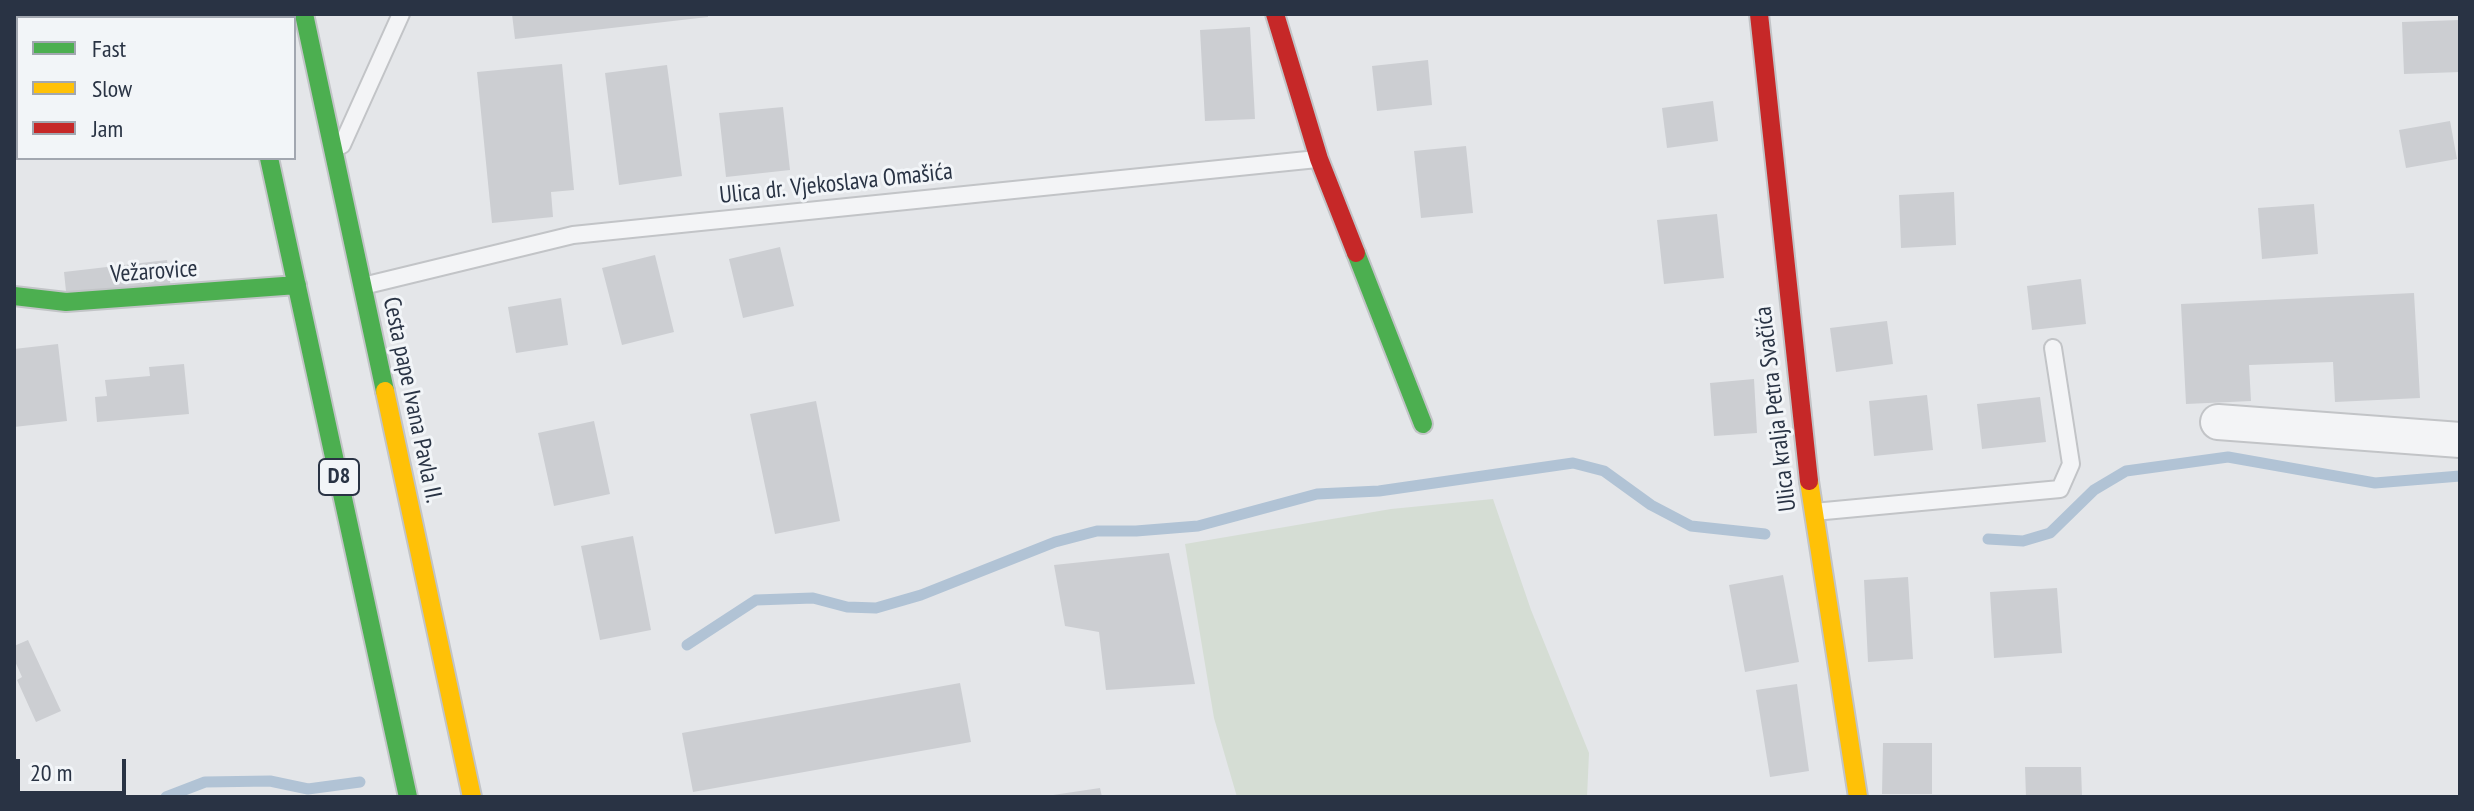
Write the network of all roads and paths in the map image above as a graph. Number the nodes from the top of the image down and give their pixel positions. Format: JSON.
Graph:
{"nodes":[{"id":1,"x":304,"y":14,"type":"edge"},
{"id":2,"x":1275,"y":14,"type":"edge"},
{"id":3,"x":1759,"y":14,"type":"edge"},
{"id":4,"x":396,"y":18,"type":"edge"},
{"id":5,"x":1319,"y":159,"type":"junction"},
{"id":6,"x":269,"y":160,"type":"edge"},
{"id":7,"x":335,"y":161,"type":"junction"},
{"id":8,"x":297,"y":285,"type":"junction"},
{"id":9,"x":363,"y":286,"type":"junction"},
{"id":10,"x":14,"y":296,"type":"edge"},
{"id":11,"x":2053,"y":348,"type":"dead end"},
{"id":12,"x":2218,"y":422,"type":"dead end"},
{"id":13,"x":1423,"y":424,"type":"dead end"},
{"id":14,"x":2460,"y":440,"type":"edge"},
{"id":15,"x":1812,"y":512,"type":"junction"},
{"id":16,"x":467,"y":772,"type":"junction"},
{"id":17,"x":408,"y":797,"type":"edge"},
{"id":18,"x":472,"y":797,"type":"edge"},
{"id":19,"x":487,"y":797,"type":"edge"},
{"id":20,"x":1858,"y":797,"type":"edge"}],
"edges":[{"from":1,"to":7,"type":"street","name":"Cesta pape Ivana Pavla II."},
{"from":2,"to":5,"type":"street"},
{"from":3,"to":15,"type":"street","name":"Ulica kralja Petra Svačića"},
{"from":4,"to":7,"type":"lane"},
{"from":5,"to":9,"type":"lane","name":"Ulica dr. Vjekoslava Omašića"},
{"from":5,"to":13,"type":"street"},
{"from":6,"to":8,"type":"street","number":"D8"},
{"from":7,"to":9,"type":"street","name":"Cesta pape Ivana Pavla II."},
{"from":8,"to":10,"type":"street","name":"Vežarovice"},
{"from":8,"to":17,"type":"street","number":"D8"},
{"from":9,"to":16,"type":"street","name":"Cesta pape Ivana Pavla II."},
{"from":11,"to":15,"type":"lane"},
{"from":12,"to":14,"type":"street"},
{"from":15,"to":20,"type":"street","name":"Ulica kralja Petra Svačića"},
{"from":16,"to":18,"type":"street","name":"Cesta pape Ivana Pavla II."},
{"from":16,"to":19,"type":"lane"}]}
